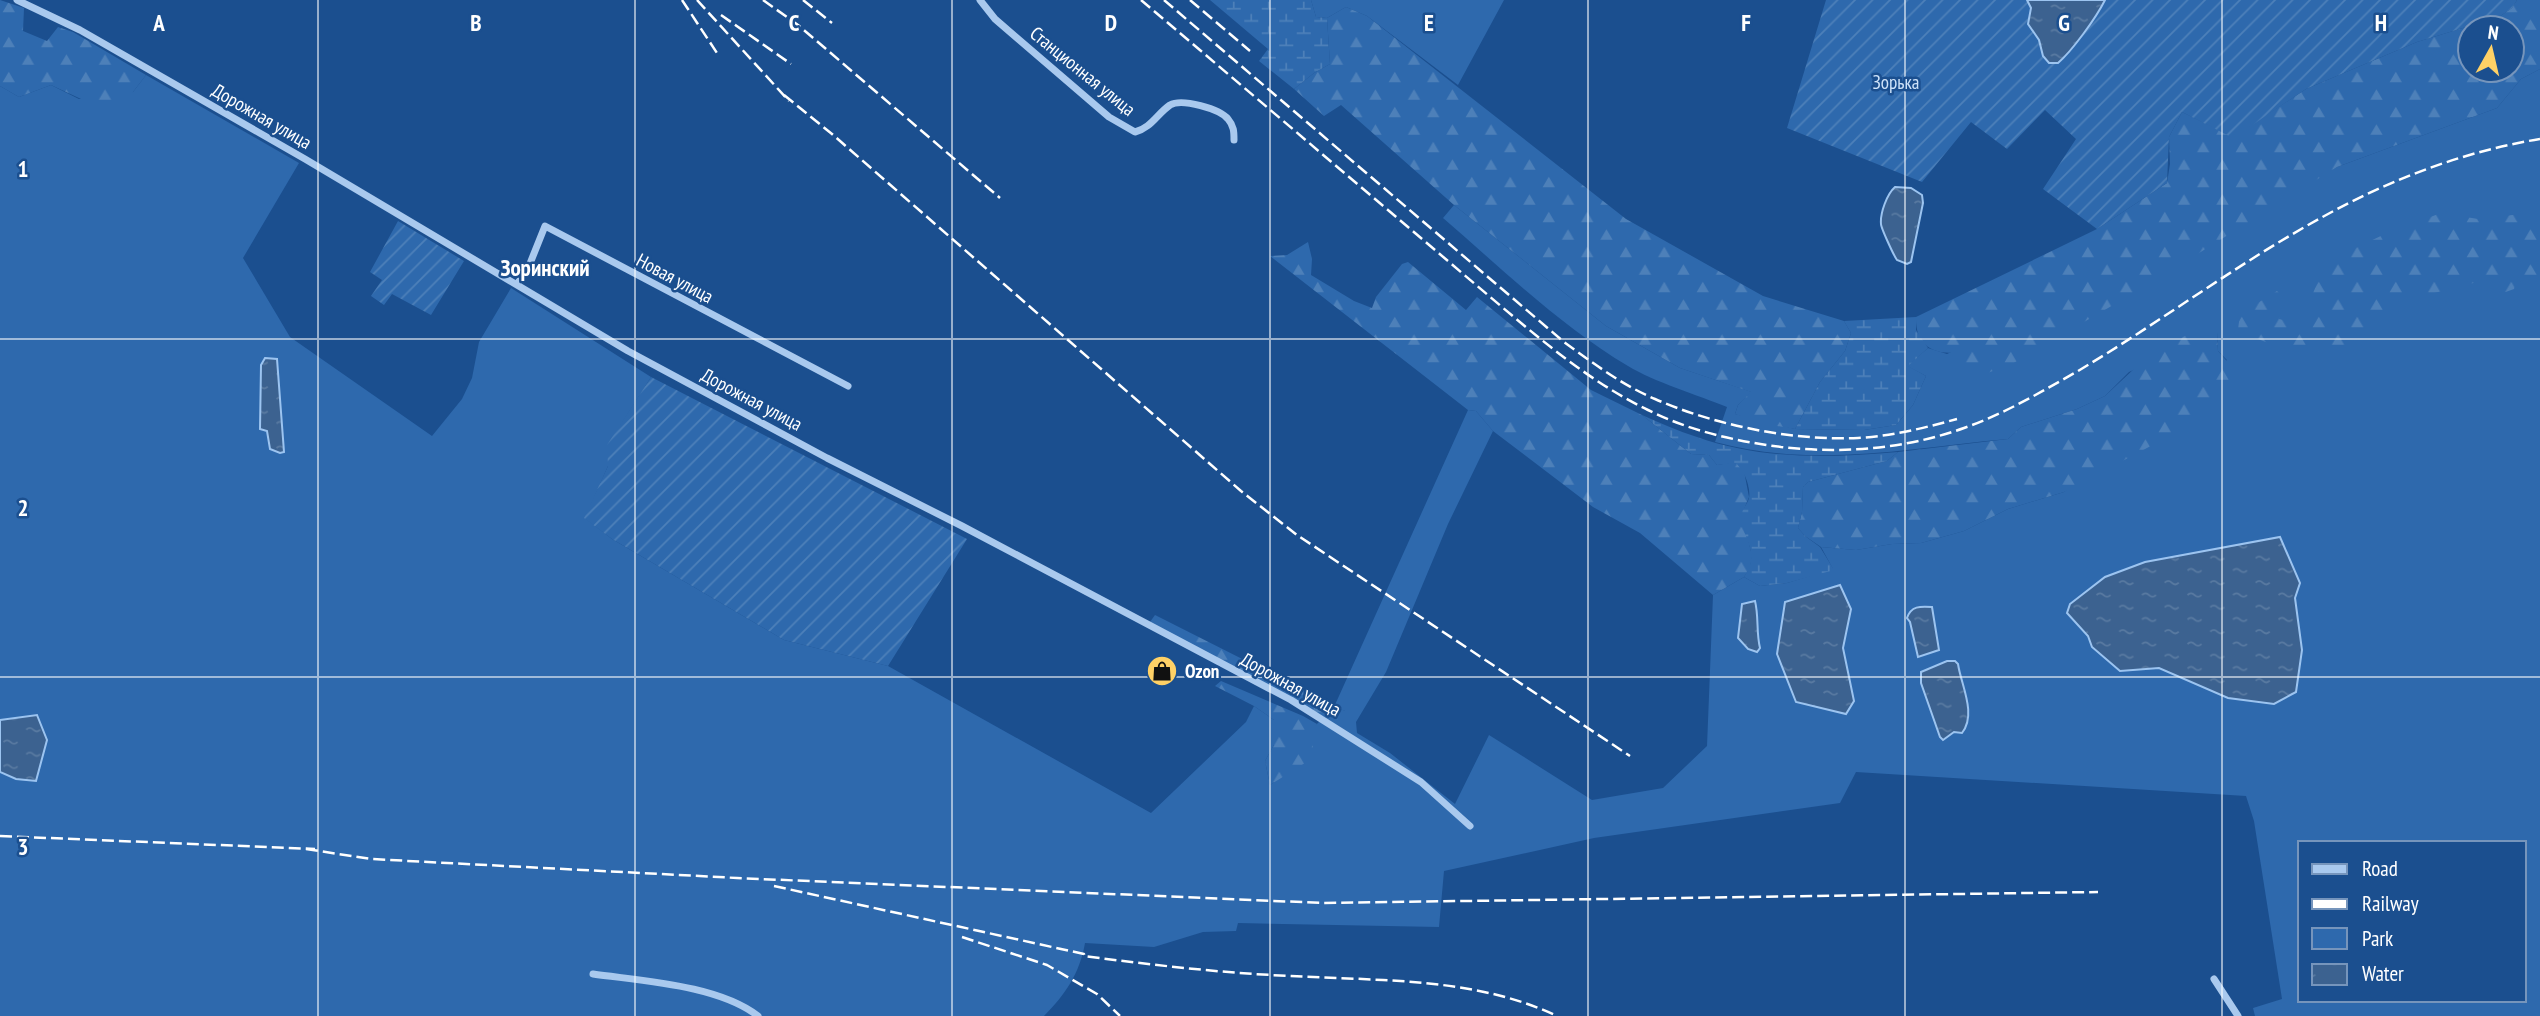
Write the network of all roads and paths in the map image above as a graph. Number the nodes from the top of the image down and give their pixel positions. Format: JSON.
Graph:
{"nodes":[{"id":1,"x":17,"y":0,"type":"edge"},
{"id":2,"x":980,"y":0,"type":"edge"},
{"id":3,"x":1234,"y":140,"type":"dead end"},
{"id":4,"x":517,"y":284,"type":"junction"},
{"id":5,"x":848,"y":386,"type":"dead end"},
{"id":6,"x":1470,"y":826,"type":"dead end"},
{"id":7,"x":593,"y":974,"type":"dead end"},
{"id":8,"x":2214,"y":979,"type":"dead end"},
{"id":9,"x":758,"y":1016,"type":"edge"},
{"id":10,"x":2238,"y":1016,"type":"edge"}],
"edges":[{"from":1,"to":4,"type":"street","name":"Дорожная улица"},
{"from":2,"to":3,"type":"street","name":"Станционная улица"},
{"from":4,"to":5,"type":"street","name":"Новая улица"},
{"from":4,"to":6,"type":"street","name":"Дорожная улица"},
{"from":7,"to":9,"type":"street"},
{"from":8,"to":10,"type":"street"}]}
